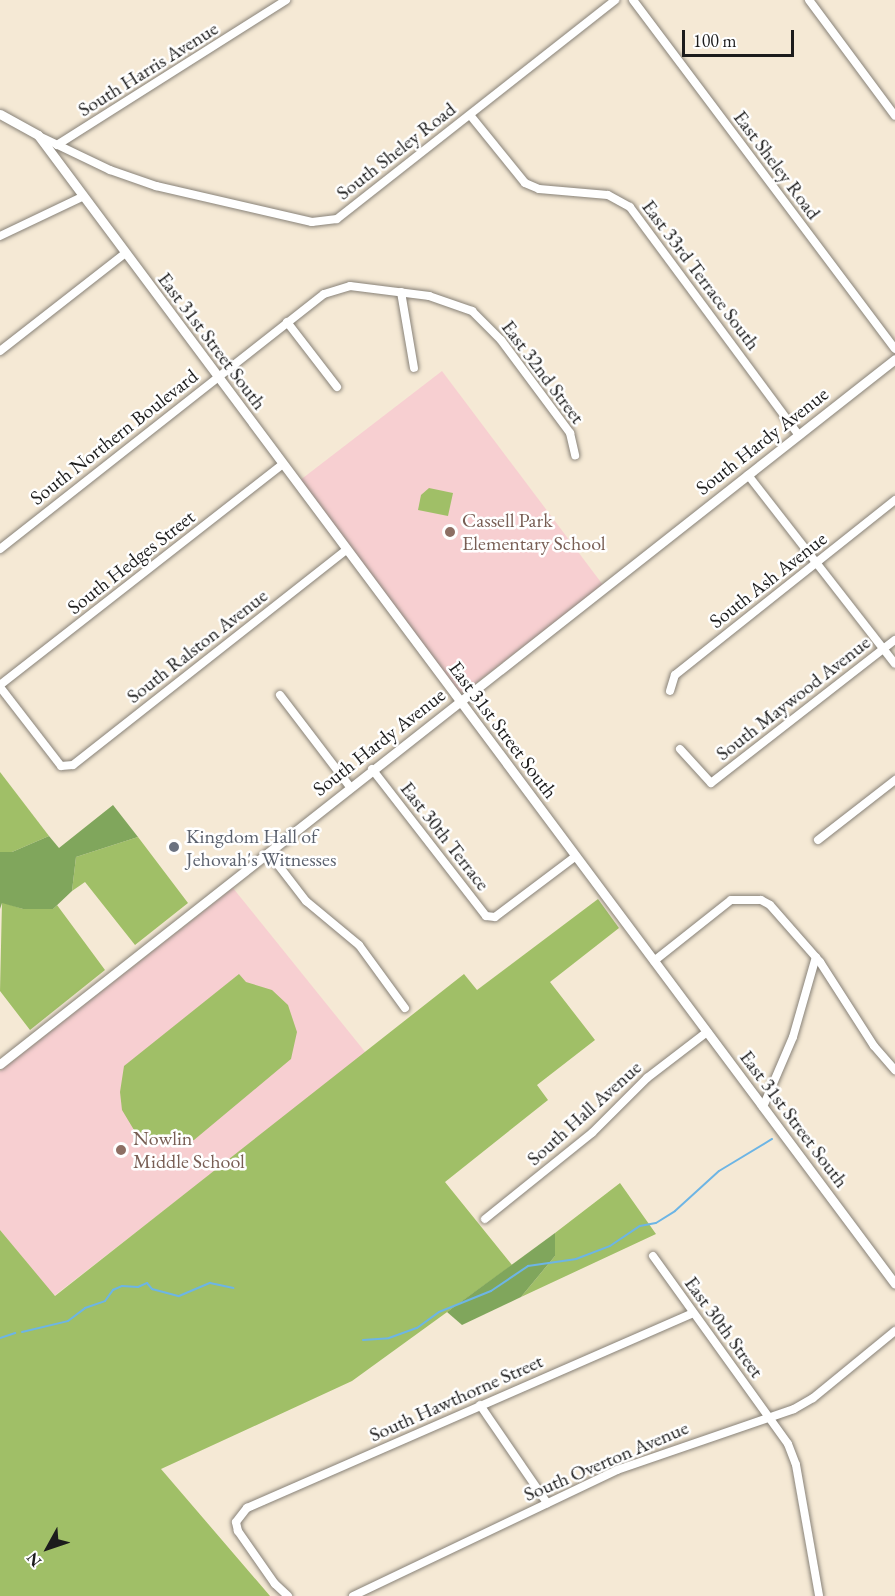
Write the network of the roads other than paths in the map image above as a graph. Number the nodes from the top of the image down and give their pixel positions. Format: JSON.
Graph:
{"nodes":[{"id":1,"x":286,"y":0,"type":"edge"},
{"id":2,"x":615,"y":0,"type":"edge"},
{"id":3,"x":633,"y":0,"type":"edge"},
{"id":4,"x":809,"y":0,"type":"edge"},
{"id":5,"x":0,"y":114,"type":"edge"},
{"id":6,"x":470,"y":115,"type":"junction"},
{"id":7,"x":895,"y":116,"type":"edge"},
{"id":8,"x":38,"y":135,"type":"junction"},
{"id":9,"x":57,"y":145,"type":"junction"},
{"id":10,"x":82,"y":197,"type":"junction"},
{"id":11,"x":0,"y":236,"type":"edge"},
{"id":12,"x":124,"y":254,"type":"junction"},
{"id":13,"x":401,"y":292,"type":"junction"},
{"id":14,"x":476,"y":314,"type":"joint"},
{"id":15,"x":287,"y":322,"type":"junction"},
{"id":16,"x":895,"y":349,"type":"edge"},
{"id":17,"x":0,"y":351,"type":"edge"},
{"id":18,"x":895,"y":359,"type":"edge"},
{"id":19,"x":414,"y":368,"type":"dead end"},
{"id":20,"x":217,"y":377,"type":"junction"},
{"id":21,"x":337,"y":387,"type":"dead end"},
{"id":22,"x":799,"y":435,"type":"junction"},
{"id":23,"x":575,"y":455,"type":"dead end"},
{"id":24,"x":282,"y":465,"type":"junction"},
{"id":25,"x":748,"y":475,"type":"junction"},
{"id":26,"x":895,"y":500,"type":"edge"},
{"id":27,"x":0,"y":549,"type":"edge"},
{"id":28,"x":346,"y":550,"type":"junction"},
{"id":29,"x":816,"y":563,"type":"junction"},
{"id":30,"x":895,"y":640,"type":"edge"},
{"id":31,"x":883,"y":649,"type":"junction"},
{"id":32,"x":895,"y":664,"type":"edge"},
{"id":33,"x":0,"y":686,"type":"edge"},
{"id":34,"x":670,"y":691,"type":"dead end"},
{"id":35,"x":280,"y":695,"type":"dead end"},
{"id":36,"x":459,"y":701,"type":"junction"},
{"id":37,"x":680,"y":749,"type":"dead end"},
{"id":38,"x":372,"y":769,"type":"junction"},
{"id":39,"x":895,"y":780,"type":"edge"},
{"id":40,"x":350,"y":787,"type":"junction"},
{"id":41,"x":818,"y":840,"type":"dead end"},
{"id":42,"x":269,"y":853,"type":"junction"},
{"id":43,"x":576,"y":856,"type":"junction"},
{"id":44,"x":816,"y":957,"type":"junction"},
{"id":45,"x":654,"y":961,"type":"junction"},
{"id":46,"x":405,"y":1008,"type":"dead end"},
{"id":47,"x":707,"y":1032,"type":"junction"},
{"id":48,"x":0,"y":1064,"type":"edge"},
{"id":49,"x":895,"y":1070,"type":"edge"},
{"id":50,"x":763,"y":1107,"type":"junction"},
{"id":51,"x":485,"y":1219,"type":"dead end"},
{"id":52,"x":653,"y":1256,"type":"dead end"},
{"id":53,"x":895,"y":1284,"type":"edge"},
{"id":54,"x":693,"y":1312,"type":"junction"},
{"id":55,"x":895,"y":1331,"type":"edge"},
{"id":56,"x":480,"y":1405,"type":"junction"},
{"id":57,"x":770,"y":1417,"type":"junction"},
{"id":58,"x":547,"y":1503,"type":"junction"},
{"id":59,"x":288,"y":1596,"type":"edge"},
{"id":60,"x":353,"y":1596,"type":"edge"},
{"id":61,"x":819,"y":1596,"type":"edge"}],
"edges":[{"from":1,"to":9,"type":"street","name":"South Harris Avenue"},
{"from":2,"to":6,"type":"street","name":"South Sheley Road"},
{"from":3,"to":16,"type":"street","name":"East Sheley Road"},
{"from":4,"to":7,"type":"street"},
{"from":5,"to":8,"type":"street","name":"South Sheley Road"},
{"from":6,"to":9,"type":"street","name":"South Sheley Road"},
{"from":6,"to":22,"type":"street","name":"East 33rd Terrace South"},
{"from":8,"to":9,"type":"street","name":"South Sheley Road"},
{"from":8,"to":10,"type":"street","name":"East 31st Street South"},
{"from":10,"to":11,"type":"street"},
{"from":10,"to":12,"type":"street","name":"East 31st Street South"},
{"from":12,"to":17,"type":"street"},
{"from":12,"to":20,"type":"street","name":"East 31st Street South"},
{"from":13,"to":14,"type":"street","name":"South Northern Boulevard"},
{"from":13,"to":15,"type":"street","name":"South Northern Boulevard"},
{"from":13,"to":19,"type":"street"},
{"from":14,"to":23,"type":"street","name":"East 32nd Street"},
{"from":15,"to":20,"type":"street","name":"South Northern Boulevard"},
{"from":15,"to":21,"type":"street"},
{"from":18,"to":22,"type":"street","name":"South Hardy Avenue"},
{"from":20,"to":24,"type":"street","name":"East 31st Street South"},
{"from":20,"to":27,"type":"street","name":"South Northern Boulevard"},
{"from":22,"to":25,"type":"street","name":"South Hardy Avenue"},
{"from":24,"to":28,"type":"street","name":"East 31st Street South"},
{"from":24,"to":33,"type":"street","name":"South Hedges Street"},
{"from":25,"to":29,"type":"street"},
{"from":25,"to":36,"type":"street","name":"South Hardy Avenue"},
{"from":26,"to":29,"type":"street","name":"South Ash Avenue"},
{"from":28,"to":33,"type":"street","name":"South Ralston Avenue"},
{"from":28,"to":36,"type":"street","name":"East 31st Street South"},
{"from":29,"to":31,"type":"street"},
{"from":29,"to":34,"type":"street","name":"South Ash Avenue"},
{"from":30,"to":31,"type":"street","name":"South Maywood Avenue"},
{"from":31,"to":32,"type":"street"},
{"from":31,"to":37,"type":"street","name":"South Maywood Avenue"},
{"from":35,"to":40,"type":"street"},
{"from":36,"to":38,"type":"street","name":"South Hardy Avenue"},
{"from":36,"to":43,"type":"street","name":"East 31st Street South"},
{"from":38,"to":40,"type":"street","name":"South Hardy Avenue"},
{"from":38,"to":43,"type":"street","name":"East 30th Terrace"},
{"from":39,"to":41,"type":"street"},
{"from":40,"to":42,"type":"street","name":"South Hardy Avenue"},
{"from":42,"to":46,"type":"street"},
{"from":42,"to":48,"type":"street","name":"South Hardy Avenue"},
{"from":43,"to":45,"type":"street","name":"East 31st Street South"},
{"from":44,"to":45,"type":"street"},
{"from":44,"to":49,"type":"street"},
{"from":44,"to":50,"type":"street"},
{"from":45,"to":47,"type":"street","name":"East 31st Street South"},
{"from":47,"to":50,"type":"street","name":"East 31st Street South"},
{"from":47,"to":51,"type":"street","name":"South Hall Avenue"},
{"from":50,"to":53,"type":"street","name":"East 31st Street South"},
{"from":52,"to":54,"type":"street","name":"East 30th Street"},
{"from":54,"to":56,"type":"street","name":"South Hawthorne Street"},
{"from":54,"to":57,"type":"street","name":"East 30th Street"},
{"from":55,"to":57,"type":"street","name":"South Overton Avenue"},
{"from":56,"to":58,"type":"street"},
{"from":56,"to":59,"type":"street","name":"South Hawthorne Street"},
{"from":57,"to":58,"type":"street","name":"South Overton Avenue"},
{"from":57,"to":61,"type":"street","name":"East 30th Street"},
{"from":58,"to":60,"type":"street","name":"South Overton Avenue"}]}
